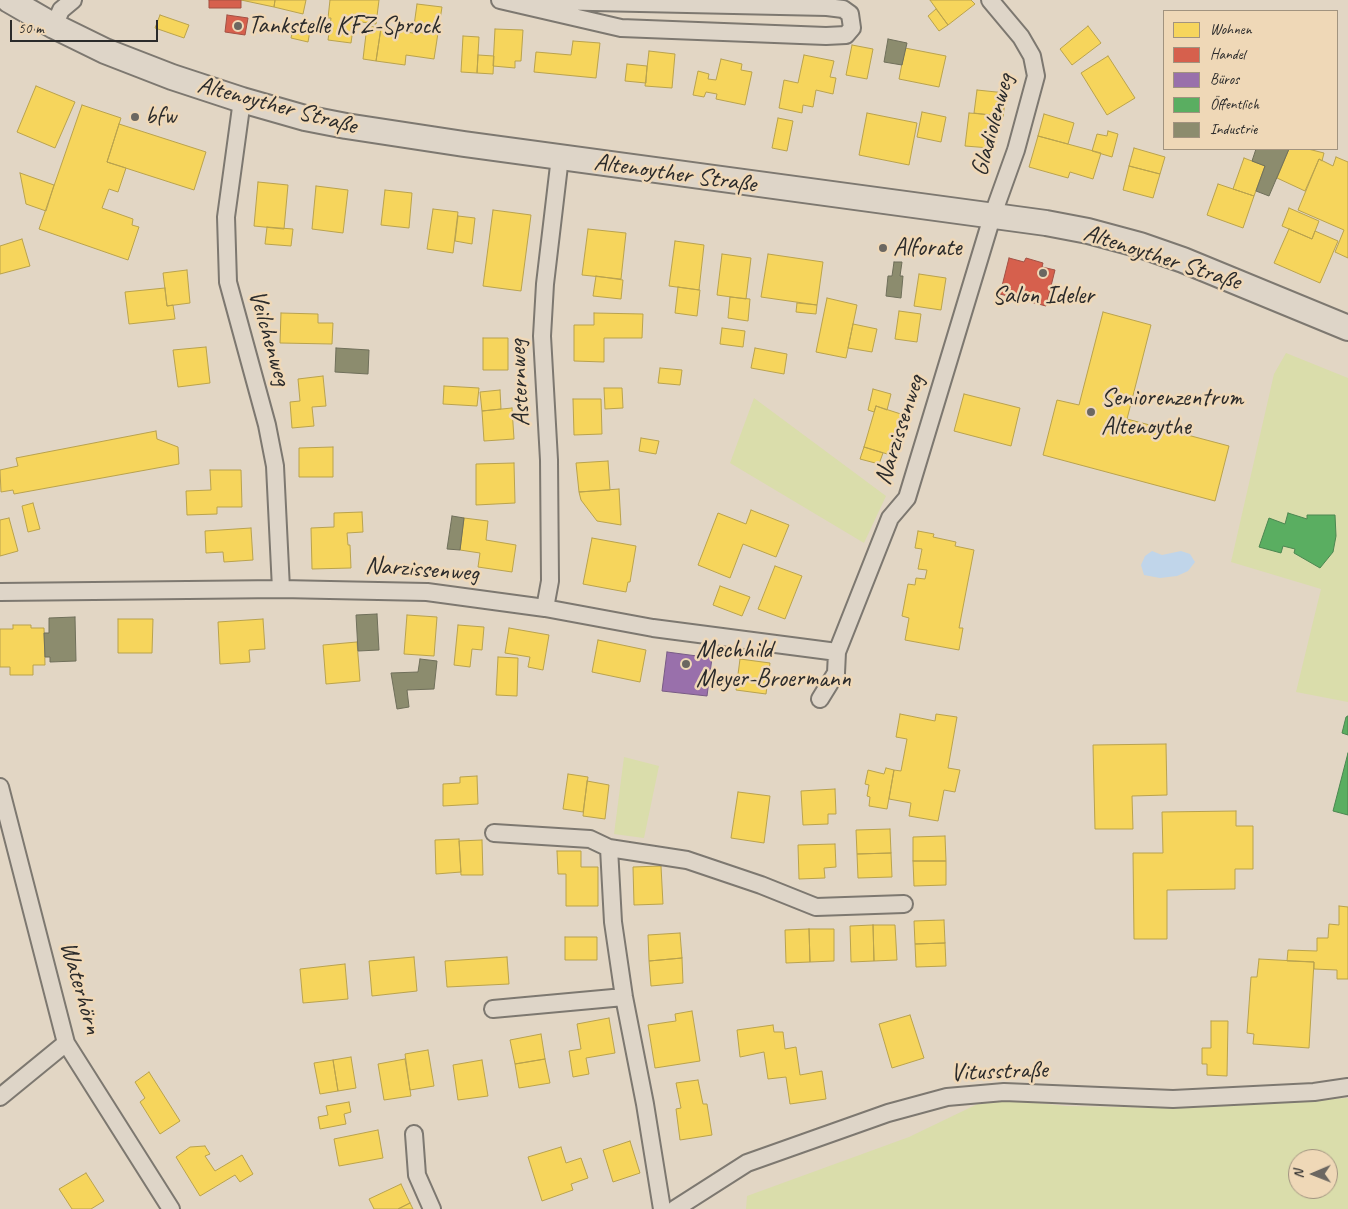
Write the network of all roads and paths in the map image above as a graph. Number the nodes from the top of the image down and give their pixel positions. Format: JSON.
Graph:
{"nodes":[{"id":1,"x":9,"y":0,"type":"edge"},
{"id":2,"x":73,"y":0,"type":"edge"},
{"id":3,"x":500,"y":0,"type":"edge"},
{"id":4,"x":990,"y":0,"type":"edge"},
{"id":5,"x":54,"y":26,"type":"junction"},
{"id":6,"x":242,"y":100,"type":"junction"},
{"id":7,"x":560,"y":157,"type":"junction"},
{"id":8,"x":992,"y":217,"type":"junction"},
{"id":9,"x":1348,"y":328,"type":"edge"},
{"id":10,"x":281,"y":589,"type":"junction"},
{"id":11,"x":0,"y":592,"type":"edge"},
{"id":12,"x":545,"y":608,"type":"junction"},
{"id":13,"x":837,"y":652,"type":"junction"},
{"id":14,"x":820,"y":699,"type":"dead end"},
{"id":15,"x":0,"y":787,"type":"edge"},
{"id":16,"x":494,"y":833,"type":"dead end"},
{"id":17,"x":610,"y":848,"type":"junction"},
{"id":18,"x":904,"y":904,"type":"dead end"},
{"id":19,"x":624,"y":997,"type":"junction"},
{"id":20,"x":493,"y":1008,"type":"dead end"},
{"id":21,"x":66,"y":1043,"type":"junction"},
{"id":22,"x":1348,"y":1087,"type":"edge"},
{"id":23,"x":0,"y":1097,"type":"edge"},
{"id":24,"x":414,"y":1134,"type":"dead end"},
{"id":25,"x":171,"y":1209,"type":"edge"},
{"id":26,"x":432,"y":1209,"type":"edge"},
{"id":27,"x":662,"y":1209,"type":"edge"},
{"id":28,"x":676,"y":1209,"type":"edge"}],
"edges":[{"from":1,"to":5,"type":"main road","name":"Altenoyther Straße"},
{"from":2,"to":5,"type":"street"},
{"from":3,"to":3,"type":"street"},
{"from":4,"to":8,"type":"street","name":"Gladiolenweg"},
{"from":5,"to":6,"type":"main road","name":"Altenoyther Straße"},
{"from":6,"to":7,"type":"main road","name":"Altenoyther Straße"},
{"from":6,"to":10,"type":"street","name":"Veilchenweg"},
{"from":7,"to":8,"type":"main road","name":"Altenoyther Straße"},
{"from":7,"to":12,"type":"street","name":"Asternweg"},
{"from":8,"to":9,"type":"main road","name":"Altenoyther Straße"},
{"from":8,"to":13,"type":"street","name":"Narzissenweg"},
{"from":10,"to":11,"type":"street","name":"Narzissenweg"},
{"from":10,"to":12,"type":"street","name":"Narzissenweg"},
{"from":12,"to":13,"type":"street","name":"Narzissenweg"},
{"from":13,"to":14,"type":"street","name":"Narzissenweg"},
{"from":15,"to":21,"type":"street","name":"Waterhörn"},
{"from":16,"to":17,"type":"street"},
{"from":17,"to":18,"type":"street"},
{"from":17,"to":19,"type":"street"},
{"from":19,"to":20,"type":"street"},
{"from":19,"to":27,"type":"street"},
{"from":21,"to":23,"type":"street"},
{"from":21,"to":25,"type":"street","name":"Waterhörn"},
{"from":22,"to":28,"type":"street","name":"Vitusstraße"},
{"from":24,"to":26,"type":"street"}]}
